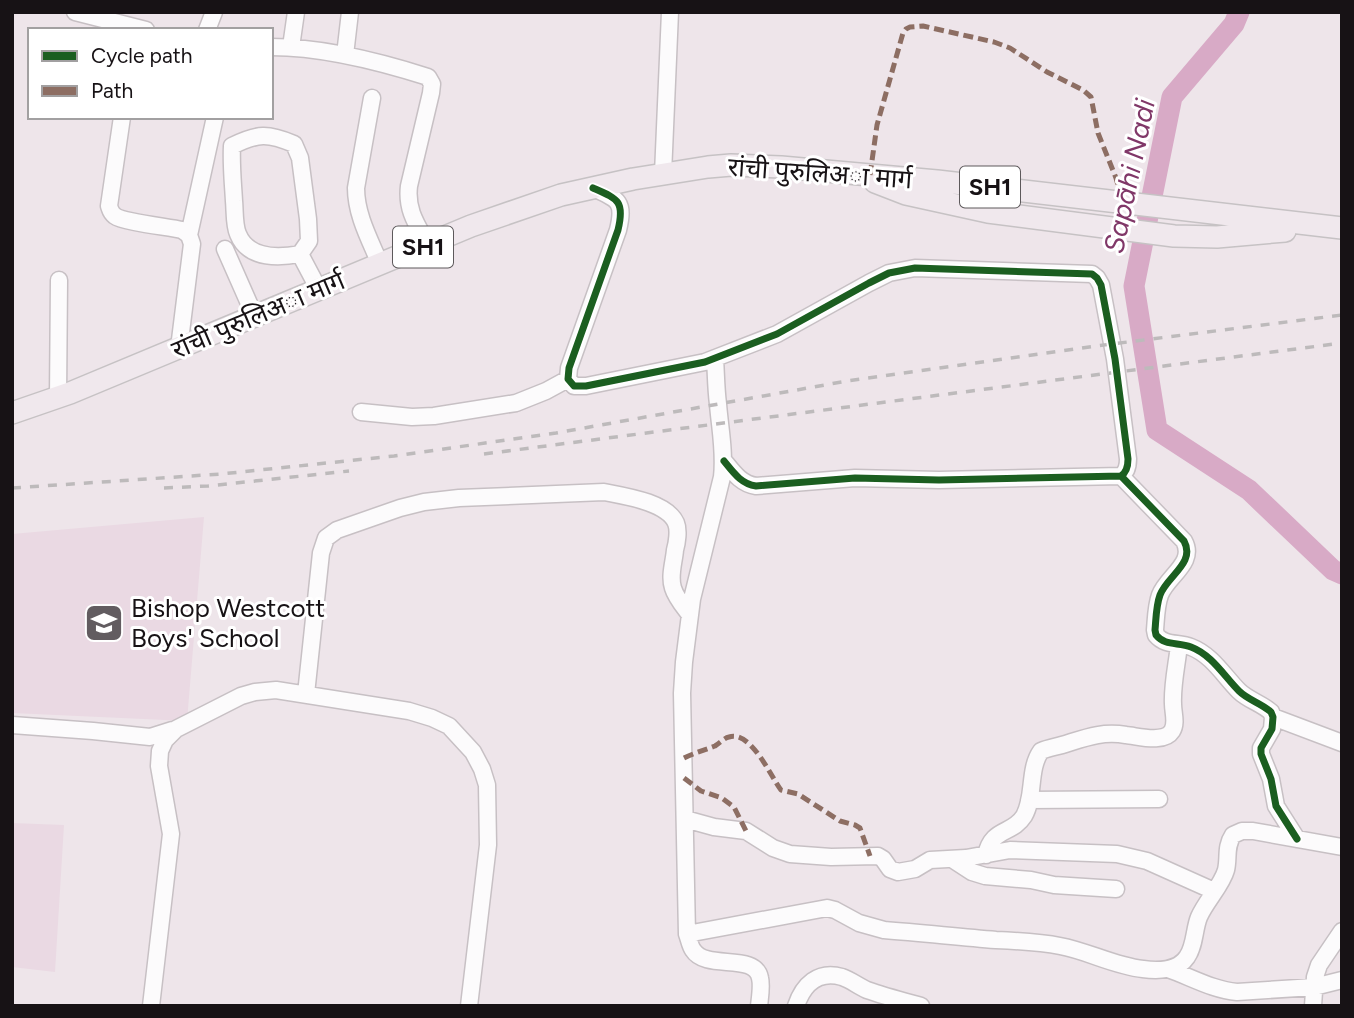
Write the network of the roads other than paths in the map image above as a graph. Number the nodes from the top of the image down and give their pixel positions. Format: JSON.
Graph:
{"nodes":[{"id":1,"x":75,"y":12,"type":"edge"},
{"id":2,"x":296,"y":12,"type":"edge"},
{"id":3,"x":350,"y":12,"type":"edge"},
{"id":4,"x":670,"y":12,"type":"edge"},
{"id":5,"x":135,"y":28,"type":"edge"},
{"id":6,"x":273,"y":47,"type":"edge"},
{"id":7,"x":291,"y":47,"type":"junction"},
{"id":8,"x":345,"y":55,"type":"junction"},
{"id":9,"x":372,"y":98,"type":"dead end"},
{"id":10,"x":122,"y":119,"type":"edge"},
{"id":11,"x":215,"y":119,"type":"edge"},
{"id":12,"x":663,"y":174,"type":"junction"},
{"id":13,"x":854,"y":174,"type":"junction"},
{"id":14,"x":593,"y":188,"type":"junction"},
{"id":15,"x":1336,"y":227,"type":"edge"},
{"id":16,"x":189,"y":235,"type":"junction"},
{"id":17,"x":428,"y":245,"type":"junction"},
{"id":18,"x":225,"y":249,"type":"dead end"},
{"id":19,"x":300,"y":254,"type":"junction"},
{"id":20,"x":380,"y":264,"type":"junction"},
{"id":21,"x":60,"y":280,"type":"dead end"},
{"id":22,"x":319,"y":290,"type":"junction"},
{"id":23,"x":255,"y":317,"type":"junction"},
{"id":24,"x":179,"y":348,"type":"junction"},
{"id":25,"x":715,"y":358,"type":"junction"},
{"id":26,"x":568,"y":379,"type":"junction"},
{"id":27,"x":58,"y":398,"type":"junction"},
{"id":28,"x":361,"y":412,"type":"dead end"},
{"id":29,"x":12,"y":413,"type":"edge"},
{"id":30,"x":723,"y":461,"type":"junction"},
{"id":31,"x":1121,"y":476,"type":"junction"},
{"id":32,"x":690,"y":615,"type":"junction"},
{"id":33,"x":1179,"y":645,"type":"junction"},
{"id":34,"x":306,"y":694,"type":"junction"},
{"id":35,"x":1273,"y":717,"type":"junction"},
{"id":36,"x":12,"y":725,"type":"edge"},
{"id":37,"x":176,"y":729,"type":"junction"},
{"id":38,"x":1342,"y":743,"type":"edge"},
{"id":39,"x":1159,"y":799,"type":"dead end"},
{"id":40,"x":1029,"y":800,"type":"junction"},
{"id":41,"x":685,"y":818,"type":"junction"},
{"id":42,"x":1297,"y":839,"type":"junction"},
{"id":43,"x":1342,"y":847,"type":"edge"},
{"id":44,"x":986,"y":855,"type":"junction"},
{"id":45,"x":952,"y":859,"type":"junction"},
{"id":46,"x":1116,"y":889,"type":"dead end"},
{"id":47,"x":1214,"y":891,"type":"junction"},
{"id":48,"x":1342,"y":931,"type":"edge"},
{"id":49,"x":687,"y":934,"type":"junction"},
{"id":50,"x":1168,"y":969,"type":"junction"},
{"id":51,"x":1342,"y":979,"type":"edge"},
{"id":52,"x":1314,"y":987,"type":"junction"},
{"id":53,"x":874,"y":999,"type":"edge"},
{"id":54,"x":151,"y":1006,"type":"edge"},
{"id":55,"x":469,"y":1006,"type":"edge"},
{"id":56,"x":759,"y":1006,"type":"edge"},
{"id":57,"x":796,"y":1006,"type":"edge"},
{"id":58,"x":921,"y":1006,"type":"edge"},
{"id":59,"x":1313,"y":1006,"type":"edge"}],
"edges":[{"from":1,"to":5,"type":"street"},
{"from":2,"to":7,"type":"street"},
{"from":3,"to":8,"type":"street"},
{"from":4,"to":12,"type":"street"},
{"from":6,"to":7,"type":"street"},
{"from":7,"to":8,"type":"street"},
{"from":8,"to":17,"type":"street"},
{"from":9,"to":20,"type":"street"},
{"from":10,"to":16,"type":"street"},
{"from":11,"to":16,"type":"street"},
{"from":12,"to":13,"type":"main road","name":"रांची पुरुलिअा मार्ग","number":"SH1"},
{"from":12,"to":14,"type":"main road","name":"रांची पुरुलिअा मार्ग","number":"SH1"},
{"from":13,"to":15,"type":"main road","name":"रांची पुरुलिअा मार्ग","number":"SH1"},
{"from":13,"to":15,"type":"main road","number":"SH1"},
{"from":14,"to":17,"type":"main road","name":"रांची पुरुलिअा मार्ग","number":"SH1"},
{"from":14,"to":26,"type":"street"},
{"from":16,"to":24,"type":"street"},
{"from":17,"to":20,"type":"main road","name":"रांची पुरुलिअा मार्ग","number":"SH1"},
{"from":18,"to":23,"type":"street"},
{"from":19,"to":19,"type":"street"},
{"from":19,"to":22,"type":"street"},
{"from":20,"to":22,"type":"main road","name":"रांची पुरुलिअा मार्ग","number":"SH1"},
{"from":21,"to":27,"type":"street"},
{"from":22,"to":23,"type":"main road","name":"रांची पुरुलिअा मार्ग","number":"SH1"},
{"from":23,"to":24,"type":"main road","name":"रांची पुरुलिअा मार्ग","number":"SH1"},
{"from":24,"to":27,"type":"main road","name":"रांची पुरुलिअा मार्ग","number":"SH1"},
{"from":25,"to":26,"type":"street"},
{"from":25,"to":30,"type":"street"},
{"from":25,"to":31,"type":"street"},
{"from":26,"to":28,"type":"street"},
{"from":27,"to":29,"type":"main road","name":"रांची पुरुलिअा मार्ग","number":"SH1"},
{"from":30,"to":31,"type":"street"},
{"from":30,"to":32,"type":"street"},
{"from":31,"to":33,"type":"street"},
{"from":32,"to":34,"type":"street"},
{"from":32,"to":41,"type":"street"},
{"from":33,"to":35,"type":"street"},
{"from":33,"to":40,"type":"street"},
{"from":34,"to":37,"type":"street"},
{"from":34,"to":55,"type":"street"},
{"from":35,"to":38,"type":"street"},
{"from":35,"to":42,"type":"street"},
{"from":36,"to":37,"type":"street"},
{"from":37,"to":54,"type":"street"},
{"from":39,"to":40,"type":"street"},
{"from":40,"to":44,"type":"street"},
{"from":41,"to":45,"type":"street"},
{"from":41,"to":49,"type":"street"},
{"from":42,"to":43,"type":"street"},
{"from":42,"to":47,"type":"street"},
{"from":44,"to":45,"type":"street"},
{"from":44,"to":47,"type":"street"},
{"from":45,"to":46,"type":"street"},
{"from":47,"to":50,"type":"street"},
{"from":48,"to":52,"type":"street"},
{"from":49,"to":50,"type":"street"},
{"from":49,"to":56,"type":"street"},
{"from":50,"to":52,"type":"street"},
{"from":51,"to":52,"type":"street"},
{"from":52,"to":59,"type":"street"},
{"from":53,"to":57,"type":"street"},
{"from":53,"to":58,"type":"street"}]}
